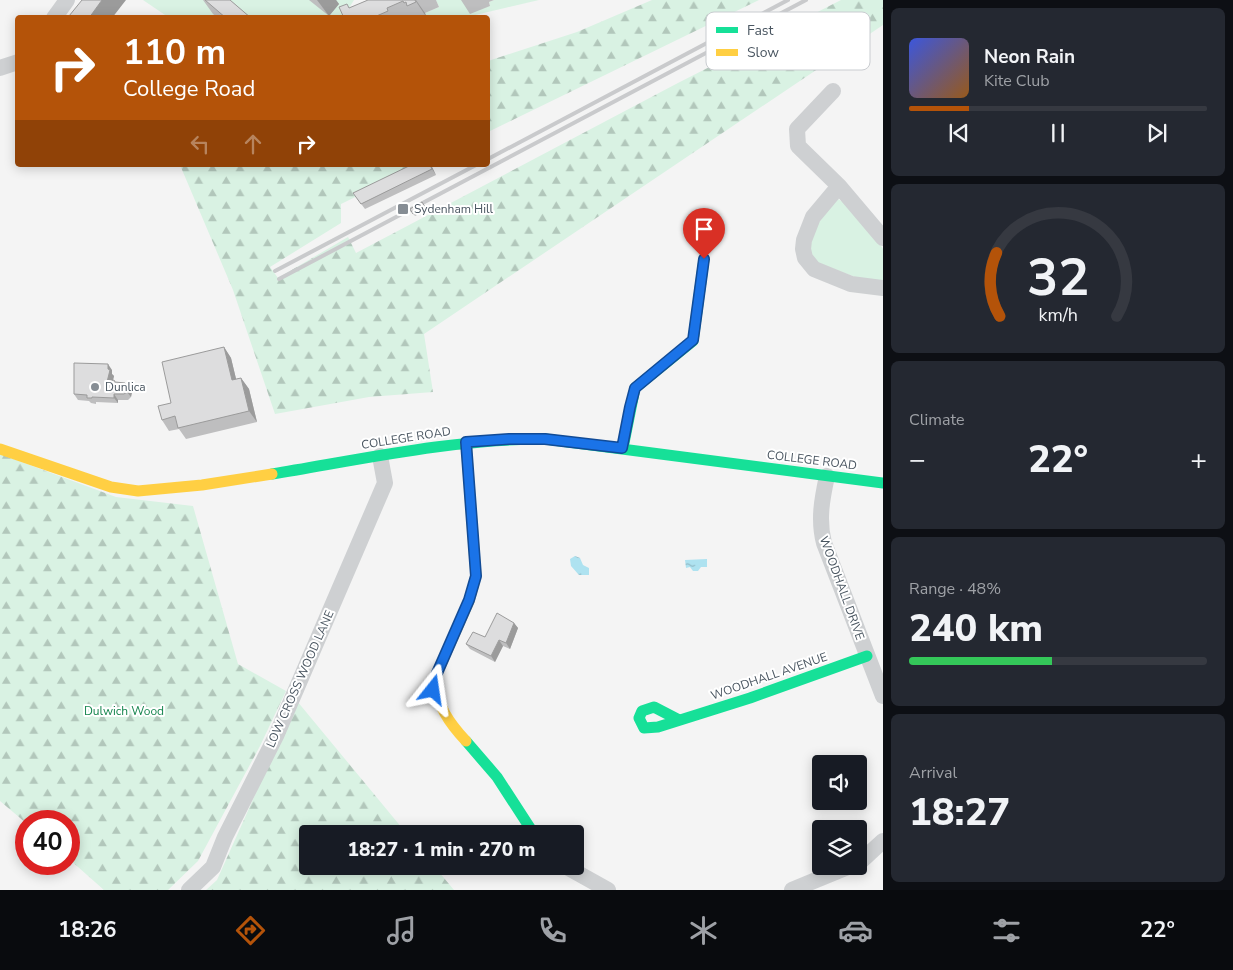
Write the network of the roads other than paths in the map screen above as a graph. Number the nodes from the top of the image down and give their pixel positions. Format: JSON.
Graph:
{"nodes":[{"id":1,"x":67,"y":0,"type":"edge"},
{"id":2,"x":56,"y":15,"type":"edge"},
{"id":3,"x":15,"y":63,"type":"edge"},
{"id":4,"x":0,"y":68,"type":"edge"},
{"id":5,"x":834,"y":91,"type":"dead end"},
{"id":6,"x":839,"y":186,"type":"junction"},
{"id":7,"x":883,"y":238,"type":"edge"},
{"id":8,"x":704,"y":259,"type":"dead end"},
{"id":9,"x":883,"y":288,"type":"edge"},
{"id":10,"x":466,"y":442,"type":"junction"},
{"id":11,"x":622,"y":448,"type":"junction"},
{"id":12,"x":0,"y":450,"type":"edge"},
{"id":13,"x":380,"y":456,"type":"junction"},
{"id":14,"x":826,"y":476,"type":"junction"},
{"id":15,"x":883,"y":482,"type":"edge"},
{"id":16,"x":867,"y":656,"type":"junction"},
{"id":17,"x":883,"y":696,"type":"edge"},
{"id":18,"x":679,"y":720,"type":"dead end"},
{"id":19,"x":528,"y":825,"type":"edge"},
{"id":20,"x":883,"y":842,"type":"edge"},
{"id":21,"x":867,"y":856,"type":"edge"},
{"id":22,"x":581,"y":875,"type":"edge"},
{"id":23,"x":828,"y":875,"type":"edge"},
{"id":24,"x":189,"y":890,"type":"edge"},
{"id":25,"x":608,"y":890,"type":"edge"},
{"id":26,"x":792,"y":890,"type":"edge"}],
"edges":[{"from":1,"to":2,"type":"street"},
{"from":3,"to":4,"type":"street"},
{"from":5,"to":6,"type":"street"},
{"from":6,"to":7,"type":"street"},
{"from":6,"to":9,"type":"street"},
{"from":8,"to":11,"type":"street"},
{"from":10,"to":11,"type":"street","name":"COLLEGE ROAD"},
{"from":10,"to":13,"type":"street","name":"COLLEGE ROAD"},
{"from":10,"to":19,"type":"street"},
{"from":11,"to":14,"type":"street","name":"COLLEGE ROAD"},
{"from":12,"to":13,"type":"street","name":"COLLEGE ROAD"},
{"from":13,"to":24,"type":"street","name":"LOW CROSS WOOD LANE"},
{"from":14,"to":15,"type":"street","name":"COLLEGE ROAD"},
{"from":14,"to":16,"type":"street","name":"WOODHALL DRIVE"},
{"from":16,"to":17,"type":"street","name":"WOODHALL DRIVE"},
{"from":16,"to":18,"type":"street","name":"WOODHALL AVENUE"},
{"from":20,"to":21,"type":"street"},
{"from":22,"to":25,"type":"street"},
{"from":23,"to":26,"type":"street"}]}
